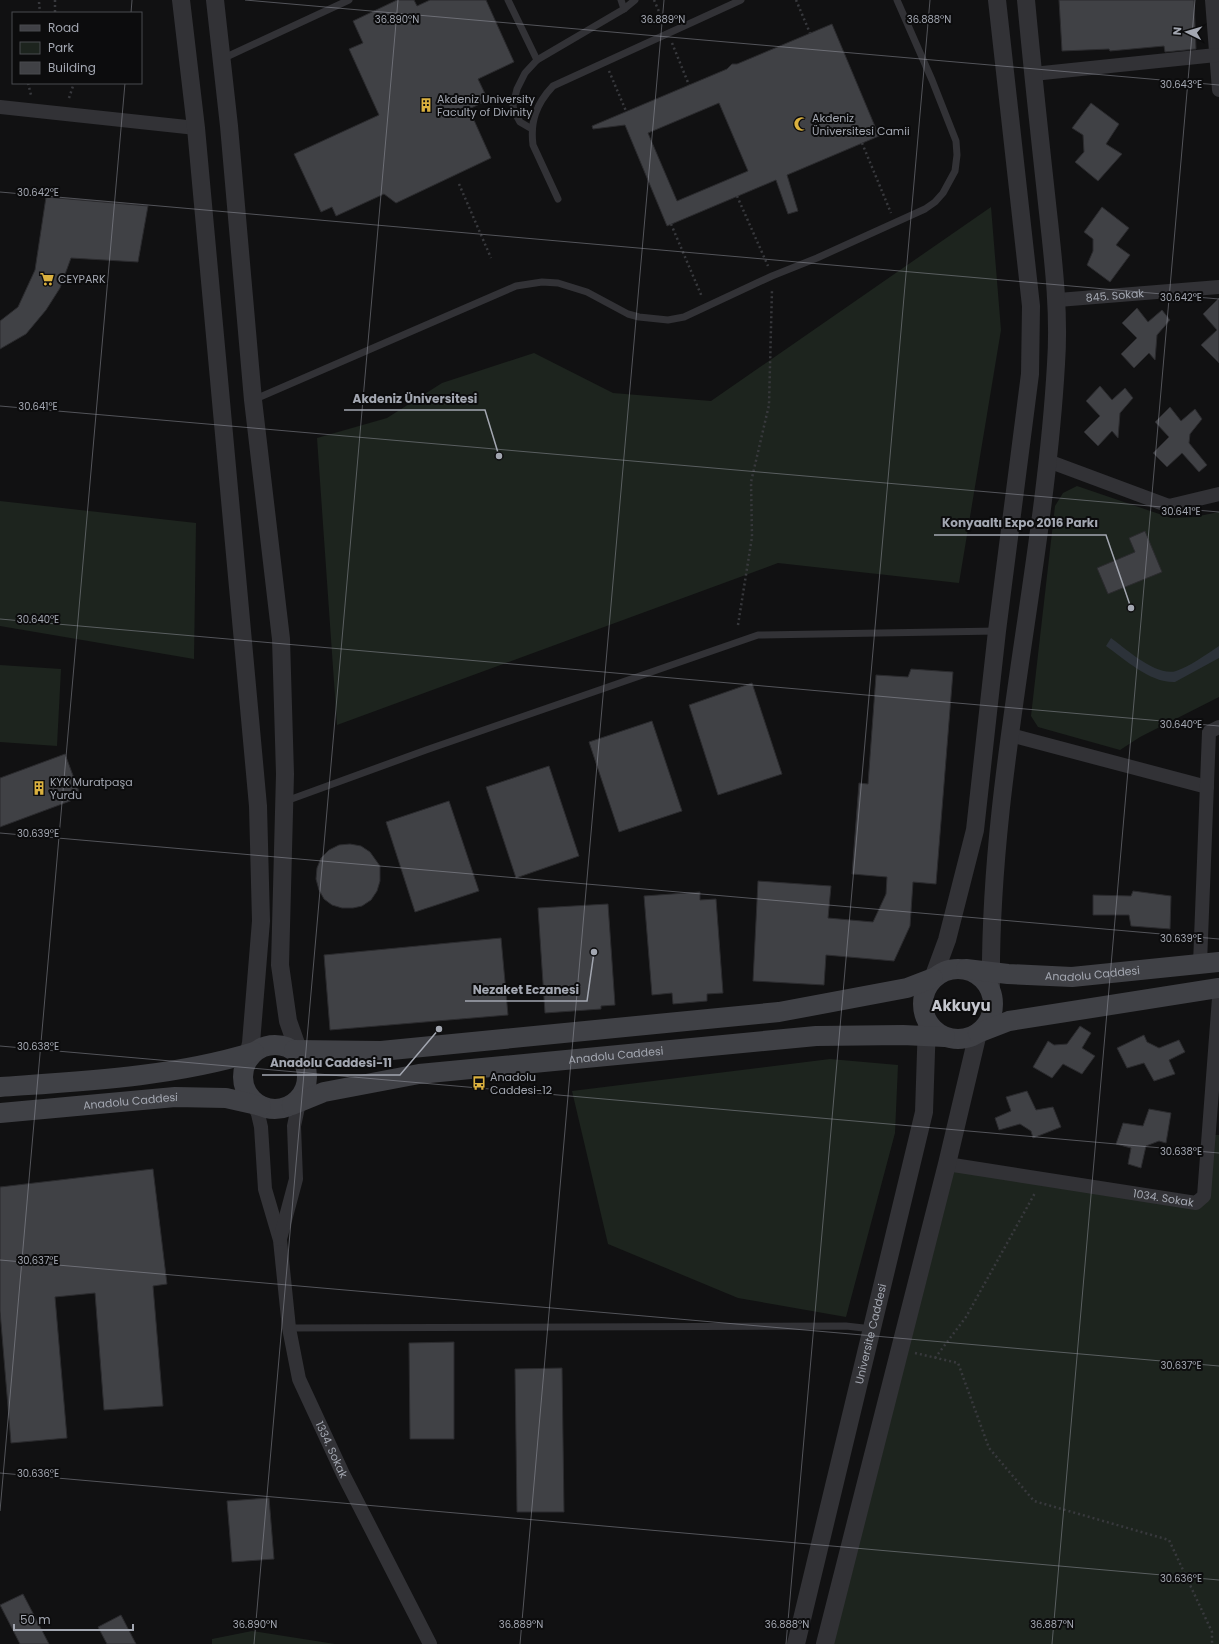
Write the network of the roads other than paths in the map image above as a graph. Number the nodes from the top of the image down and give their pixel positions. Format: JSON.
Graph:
{"nodes":[{"id":1,"x":181,"y":0,"type":"edge"},
{"id":2,"x":215,"y":0,"type":"edge"},
{"id":3,"x":349,"y":0,"type":"edge"},
{"id":4,"x":508,"y":0,"type":"edge"},
{"id":5,"x":621,"y":0,"type":"edge"},
{"id":6,"x":635,"y":0,"type":"edge"},
{"id":7,"x":741,"y":0,"type":"edge"},
{"id":8,"x":897,"y":0,"type":"edge"},
{"id":9,"x":997,"y":0,"type":"edge"},
{"id":10,"x":1026,"y":0,"type":"edge"},
{"id":11,"x":1212,"y":0,"type":"edge"},
{"id":12,"x":624,"y":9,"type":"junction"},
{"id":13,"x":1216,"y":55,"type":"junction"},
{"id":14,"x":222,"y":59,"type":"junction"},
{"id":15,"x":537,"y":60,"type":"junction"},
{"id":16,"x":1033,"y":74,"type":"junction"},
{"id":17,"x":1219,"y":90,"type":"edge"},
{"id":18,"x":0,"y":107,"type":"edge"},
{"id":19,"x":196,"y":128,"type":"junction"},
{"id":20,"x":532,"y":129,"type":"junction"},
{"id":21,"x":558,"y":199,"type":"dead end"},
{"id":22,"x":1219,"y":287,"type":"edge"},
{"id":23,"x":1058,"y":300,"type":"junction"},
{"id":24,"x":253,"y":400,"type":"junction"},
{"id":25,"x":1048,"y":461,"type":"junction"},
{"id":26,"x":1219,"y":494,"type":"edge"},
{"id":27,"x":997,"y":631,"type":"junction"},
{"id":28,"x":1219,"y":727,"type":"edge"},
{"id":29,"x":1010,"y":735,"type":"junction"},
{"id":30,"x":1207,"y":787,"type":"junction"},
{"id":31,"x":284,"y":802,"type":"junction"},
{"id":32,"x":1210,"y":963,"type":"edge"},
{"id":33,"x":966,"y":969,"type":"junction"},
{"id":34,"x":991,"y":972,"type":"junction"},
{"id":35,"x":933,"y":978,"type":"junction"},
{"id":36,"x":1219,"y":988,"type":"edge"},
{"id":37,"x":991,"y":992,"type":"junction"},
{"id":38,"x":1219,"y":998,"type":"edge"},
{"id":39,"x":933,"y":1032,"type":"junction"},
{"id":40,"x":978,"y":1033,"type":"junction"},
{"id":41,"x":298,"y":1053,"type":"junction"},
{"id":42,"x":250,"y":1055,"type":"junction"},
{"id":43,"x":0,"y":1088,"type":"edge"},
{"id":44,"x":297,"y":1102,"type":"junction"},
{"id":45,"x":256,"y":1104,"type":"junction"},
{"id":46,"x":0,"y":1113,"type":"edge"},
{"id":47,"x":947,"y":1164,"type":"junction"},
{"id":48,"x":280,"y":1240,"type":"junction"},
{"id":49,"x":289,"y":1328,"type":"junction"},
{"id":50,"x":872,"y":1329,"type":"junction"},
{"id":51,"x":430,"y":1644,"type":"edge"},
{"id":52,"x":796,"y":1644,"type":"edge"},
{"id":53,"x":825,"y":1644,"type":"edge"}],
"edges":[{"from":1,"to":19,"type":"street"},
{"from":2,"to":14,"type":"street"},
{"from":3,"to":14,"type":"lane"},
{"from":4,"to":15,"type":"lane"},
{"from":5,"to":12,"type":"lane"},
{"from":6,"to":12,"type":"lane"},
{"from":7,"to":20,"type":"lane"},
{"from":8,"to":24,"type":"lane"},
{"from":9,"to":27,"type":"street"},
{"from":10,"to":16,"type":"street"},
{"from":11,"to":13,"type":"street"},
{"from":12,"to":15,"type":"lane"},
{"from":13,"to":16,"type":"street"},
{"from":13,"to":17,"type":"street"},
{"from":14,"to":24,"type":"street"},
{"from":15,"to":20,"type":"lane"},
{"from":16,"to":23,"type":"street"},
{"from":18,"to":19,"type":"street"},
{"from":19,"to":42,"type":"street"},
{"from":20,"to":21,"type":"lane"},
{"from":22,"to":23,"type":"street","name":"845. Sokak"},
{"from":23,"to":25,"type":"street"},
{"from":24,"to":31,"type":"street"},
{"from":25,"to":26,"type":"street"},
{"from":25,"to":29,"type":"street"},
{"from":27,"to":31,"type":"lane"},
{"from":27,"to":35,"type":"street"},
{"from":28,"to":30,"type":"street"},
{"from":29,"to":30,"type":"street"},
{"from":29,"to":34,"type":"street"},
{"from":30,"to":32,"type":"street"},
{"from":31,"to":41,"type":"street"},
{"from":32,"to":34,"type":"main road","name":"Anadolu Caddesi"},
{"from":33,"to":34,"type":"main road","name":"Anadolu Caddesi"},
{"from":33,"to":35,"type":"main road"},
{"from":33,"to":37,"type":"main road"},
{"from":34,"to":37,"type":"street"},
{"from":35,"to":39,"type":"main road"},
{"from":35,"to":41,"type":"main road"},
{"from":36,"to":40,"type":"main road"},
{"from":37,"to":40,"type":"main road"},
{"from":38,"to":47,"type":"street","name":"1034. Sokak"},
{"from":39,"to":40,"type":"main road"},
{"from":39,"to":44,"type":"main road","name":"Anadolu Caddesi"},
{"from":39,"to":50,"type":"street","name":"Universite Caddesi"},
{"from":40,"to":47,"type":"street"},
{"from":41,"to":42,"type":"main road"},
{"from":41,"to":44,"type":"main road"},
{"from":42,"to":43,"type":"main road"},
{"from":42,"to":45,"type":"main road"},
{"from":44,"to":45,"type":"main road"},
{"from":44,"to":48,"type":"street","name":"1334. Sokak"},
{"from":45,"to":46,"type":"main road","name":"Anadolu Caddesi"},
{"from":45,"to":48,"type":"street","name":"1334. Sokak"},
{"from":47,"to":53,"type":"street"},
{"from":48,"to":49,"type":"street","name":"1334. Sokak"},
{"from":49,"to":50,"type":"lane"},
{"from":49,"to":51,"type":"street","name":"1334. Sokak"},
{"from":50,"to":52,"type":"street","name":"Universite Caddesi"}]}
